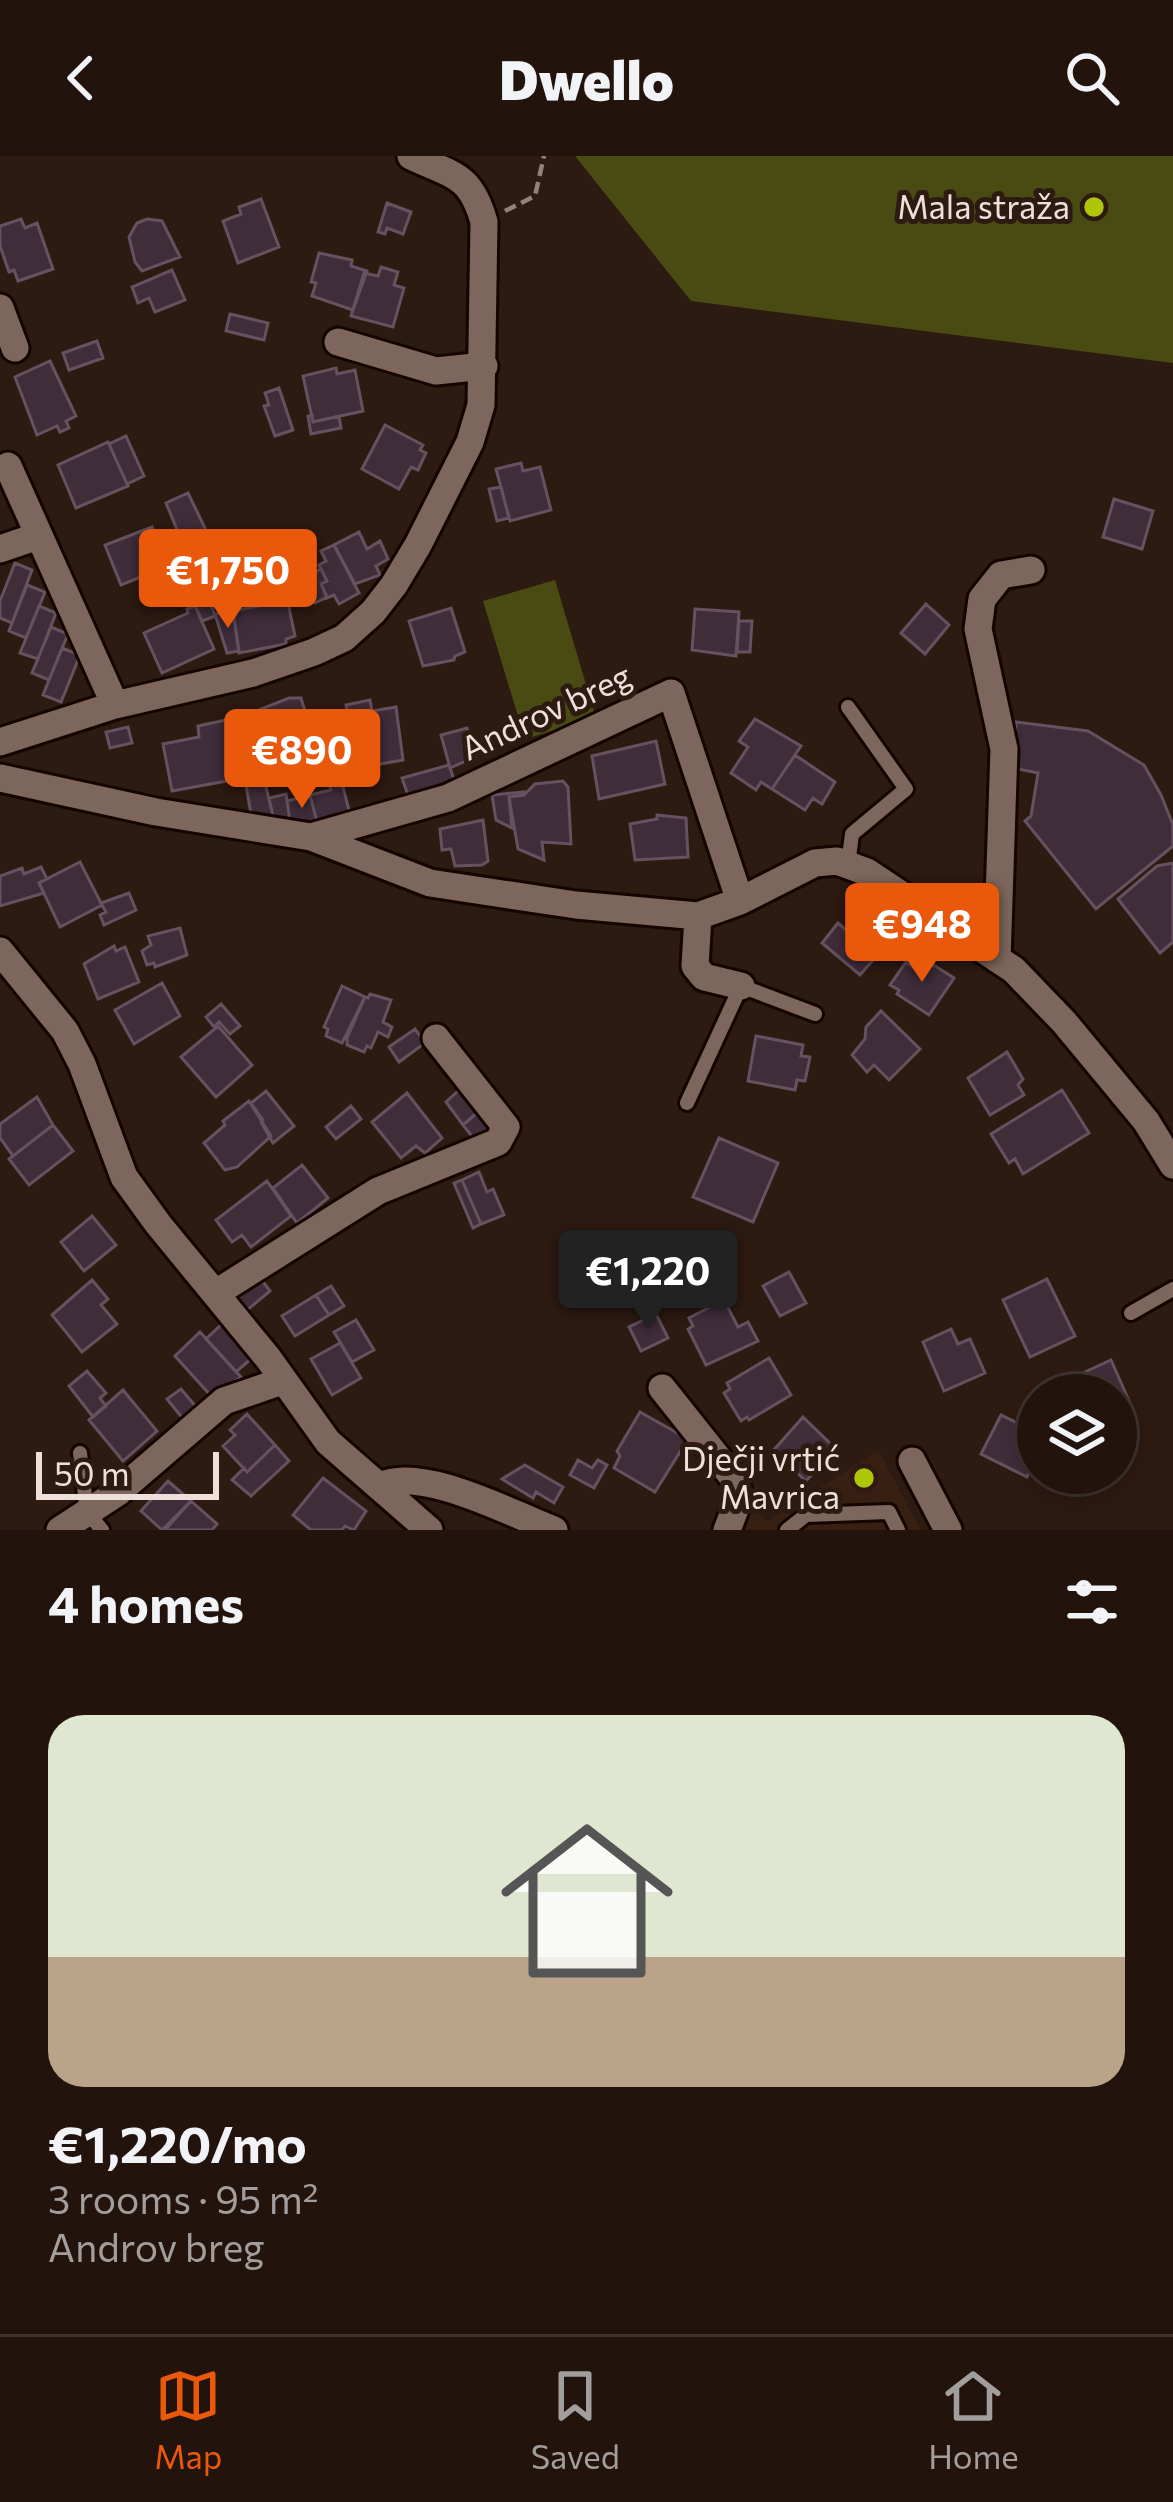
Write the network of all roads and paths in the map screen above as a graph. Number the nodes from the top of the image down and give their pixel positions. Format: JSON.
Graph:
{"nodes":[{"id":1,"x":411,"y":156,"type":"edge"},
{"id":2,"x":544,"y":156,"type":"edge"},
{"id":3,"x":484,"y":222,"type":"junction"},
{"id":4,"x":0,"y":308,"type":"edge"},
{"id":5,"x":338,"y":342,"type":"dead end"},
{"id":6,"x":15,"y":348,"type":"dead end"},
{"id":7,"x":484,"y":366,"type":"junction"},
{"id":8,"x":8,"y":466,"type":"dead end"},
{"id":9,"x":38,"y":536,"type":"junction"},
{"id":10,"x":0,"y":549,"type":"edge"},
{"id":11,"x":1031,"y":570,"type":"dead end"},
{"id":12,"x":115,"y":705,"type":"junction"},
{"id":13,"x":848,"y":707,"type":"dead end"},
{"id":14,"x":0,"y":742,"type":"edge"},
{"id":15,"x":0,"y":778,"type":"edge"},
{"id":16,"x":311,"y":837,"type":"junction"},
{"id":17,"x":848,"y":865,"type":"junction"},
{"id":18,"x":740,"y":901,"type":"junction"},
{"id":19,"x":698,"y":916,"type":"junction"},
{"id":20,"x":0,"y":951,"type":"edge"},
{"id":21,"x":997,"y":959,"type":"junction"},
{"id":22,"x":741,"y":986,"type":"junction"},
{"id":23,"x":815,"y":1014,"type":"dead end"},
{"id":24,"x":436,"y":1039,"type":"dead end"},
{"id":25,"x":687,"y":1103,"type":"dead end"},
{"id":26,"x":1173,"y":1166,"type":"edge"},
{"id":27,"x":1173,"y":1289,"type":"edge"},
{"id":28,"x":216,"y":1293,"type":"junction"},
{"id":29,"x":1131,"y":1313,"type":"dead end"},
{"id":30,"x":282,"y":1381,"type":"junction"},
{"id":31,"x":662,"y":1388,"type":"dead end"},
{"id":32,"x":80,"y":1453,"type":"dead end"},
{"id":33,"x":912,"y":1460,"type":"dead end"},
{"id":34,"x":380,"y":1486,"type":"junction"},
{"id":35,"x":94,"y":1521,"type":"edge"},
{"id":36,"x":60,"y":1530,"type":"edge"},
{"id":37,"x":429,"y":1530,"type":"edge"},
{"id":38,"x":554,"y":1530,"type":"edge"},
{"id":39,"x":727,"y":1530,"type":"edge"},
{"id":40,"x":787,"y":1530,"type":"edge"},
{"id":41,"x":898,"y":1530,"type":"edge"},
{"id":42,"x":948,"y":1530,"type":"edge"}],
"edges":[{"from":1,"to":3,"type":"street"},
{"from":2,"to":3,"type":"path"},
{"from":3,"to":7,"type":"street"},
{"from":4,"to":6,"type":"street"},
{"from":5,"to":7,"type":"street"},
{"from":7,"to":12,"type":"street"},
{"from":8,"to":9,"type":"street"},
{"from":9,"to":10,"type":"street"},
{"from":9,"to":12,"type":"street"},
{"from":11,"to":21,"type":"street"},
{"from":12,"to":14,"type":"street"},
{"from":13,"to":17,"type":"lane"},
{"from":15,"to":16,"type":"street","name":"Androv breg"},
{"from":16,"to":18,"type":"street","name":"Androv breg"},
{"from":16,"to":19,"type":"street","name":"Androv breg"},
{"from":17,"to":18,"type":"street","name":"Androv breg"},
{"from":17,"to":21,"type":"street"},
{"from":18,"to":19,"type":"street","name":"Androv breg"},
{"from":19,"to":22,"type":"street"},
{"from":20,"to":28,"type":"street"},
{"from":21,"to":26,"type":"street"},
{"from":22,"to":23,"type":"lane"},
{"from":22,"to":25,"type":"lane"},
{"from":24,"to":28,"type":"street"},
{"from":27,"to":29,"type":"lane"},
{"from":28,"to":30,"type":"street"},
{"from":30,"to":34,"type":"street"},
{"from":30,"to":35,"type":"street"},
{"from":31,"to":39,"type":"street"},
{"from":32,"to":35,"type":"lane"},
{"from":33,"to":42,"type":"street"},
{"from":34,"to":37,"type":"street"},
{"from":34,"to":38,"type":"street"},
{"from":35,"to":36,"type":"street"},
{"from":40,"to":41,"type":"lane"}]}
